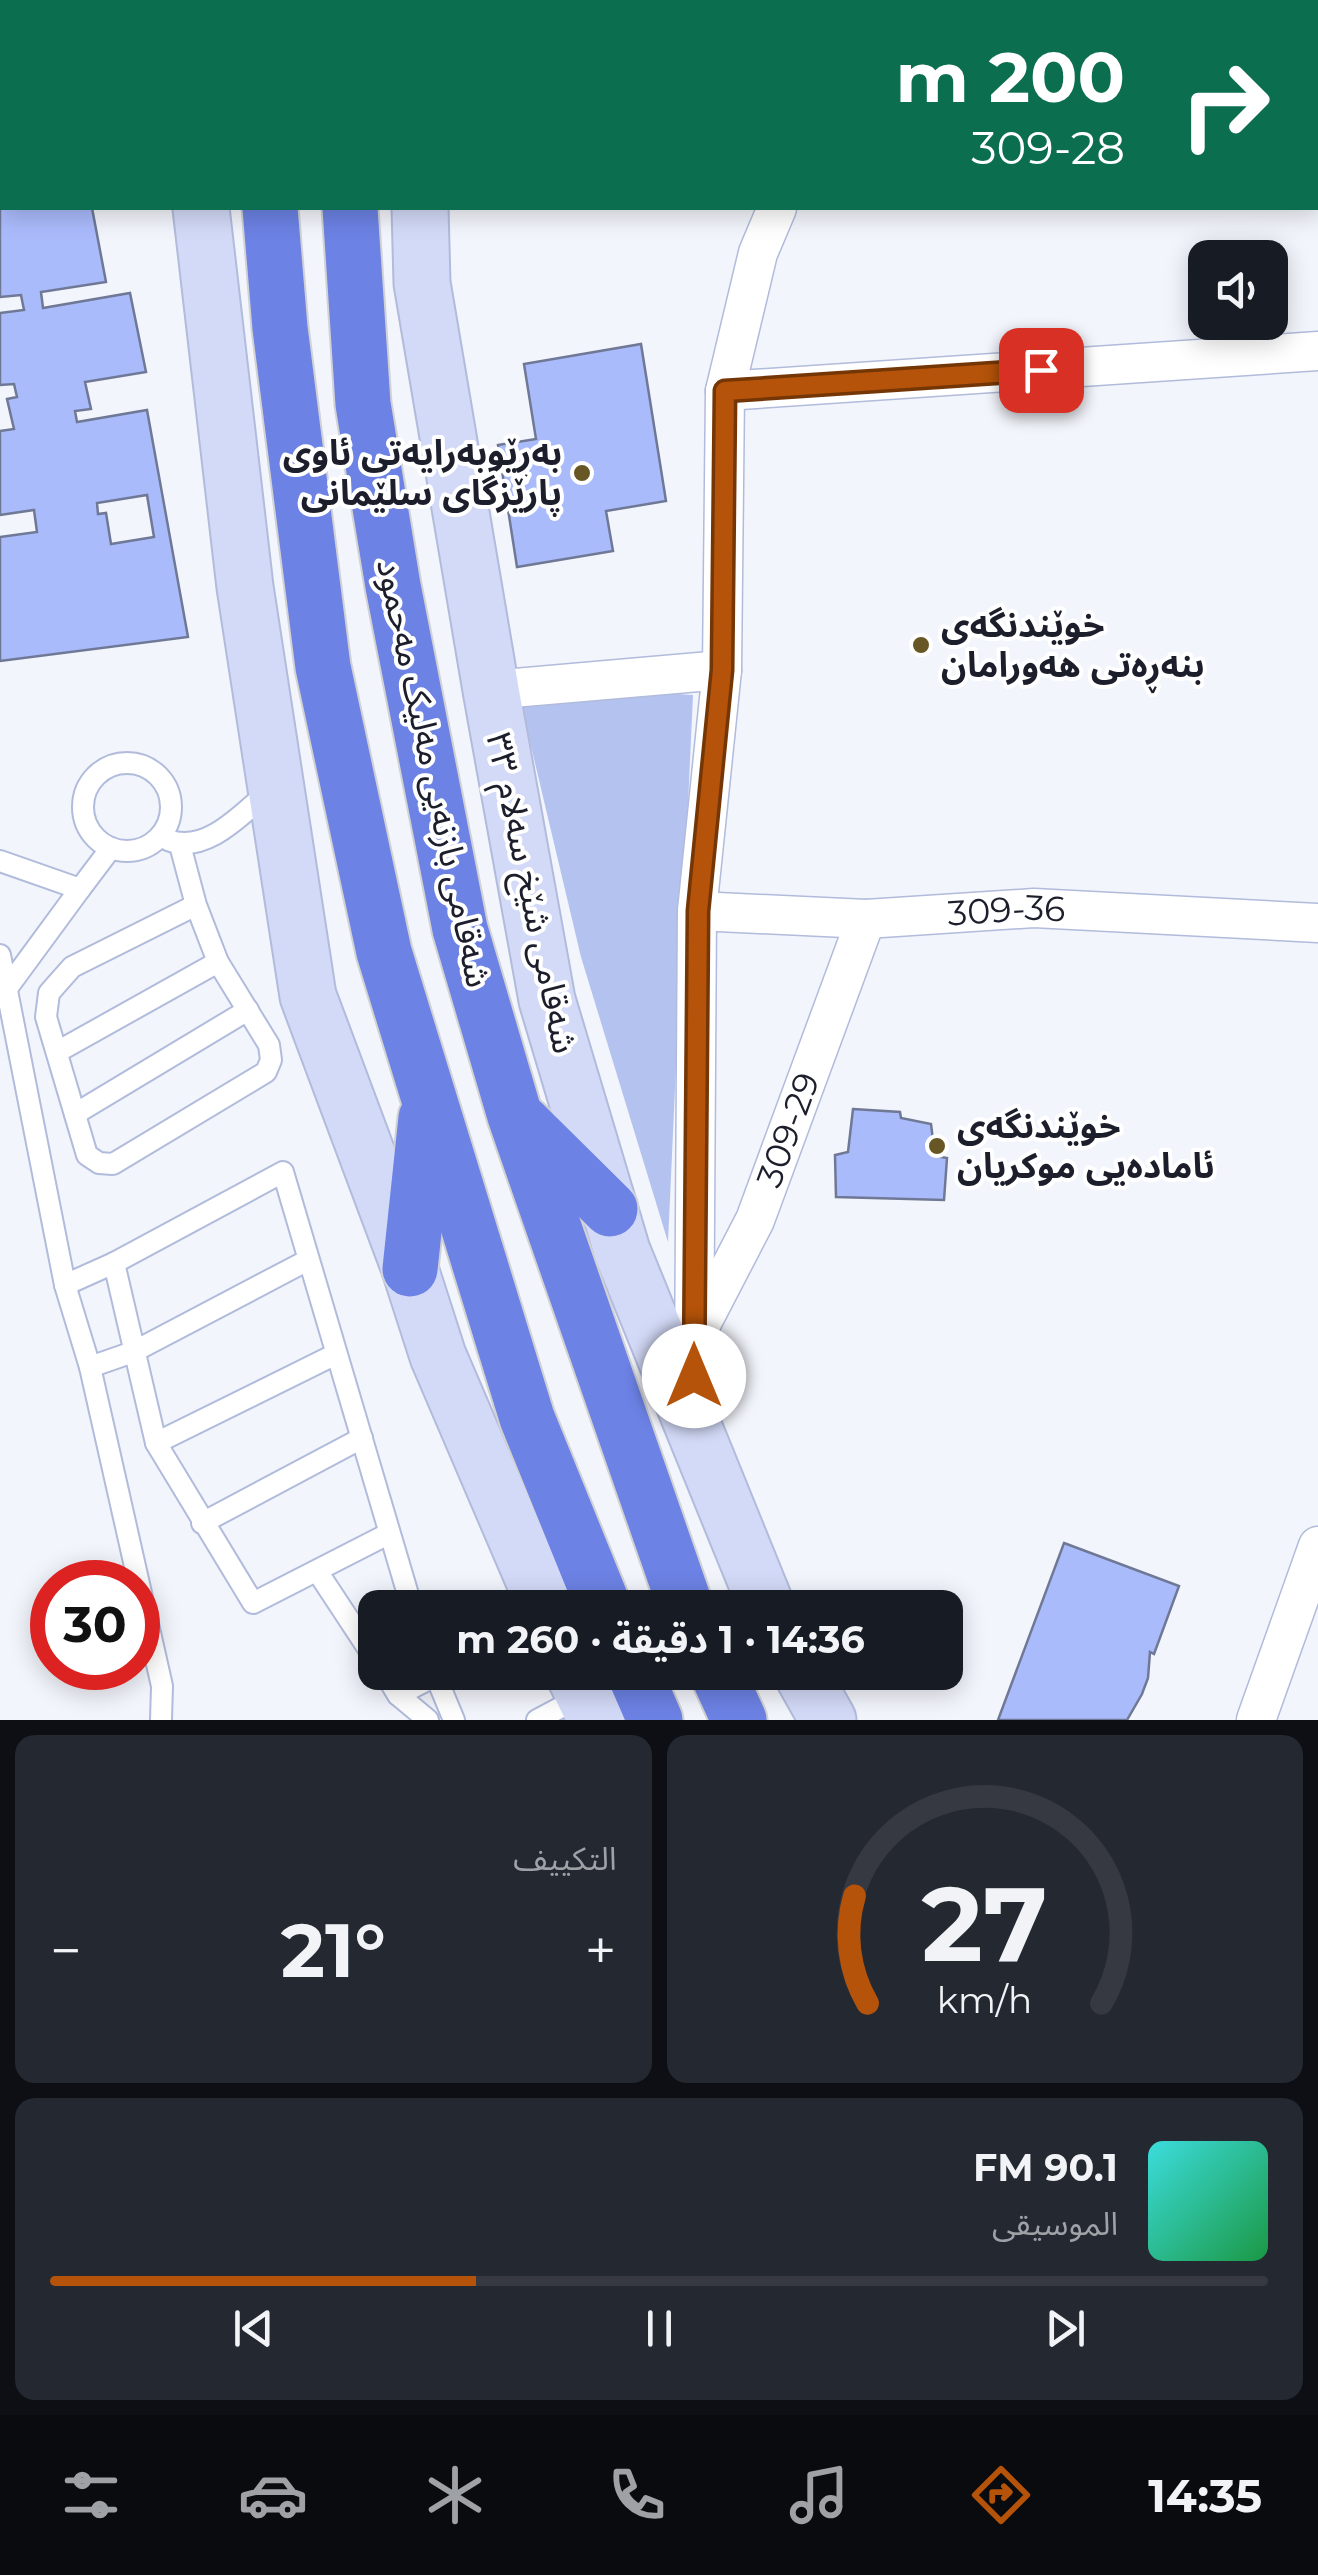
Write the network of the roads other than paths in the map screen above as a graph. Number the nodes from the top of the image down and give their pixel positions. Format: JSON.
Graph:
{"nodes":[{"id":1,"x":201,"y":210,"type":"edge"},
{"id":2,"x":270,"y":210,"type":"edge"},
{"id":3,"x":350,"y":210,"type":"edge"},
{"id":4,"x":420,"y":210,"type":"edge"},
{"id":5,"x":776,"y":210,"type":"edge"},
{"id":6,"x":1318,"y":351,"type":"edge"},
{"id":7,"x":725,"y":391,"type":"junction"},
{"id":8,"x":722,"y":670,"type":"junction"},
{"id":9,"x":491,"y":690,"type":"junction"},
{"id":10,"x":276,"y":786,"type":"junction"},
{"id":11,"x":170,"y":841,"type":"junction"},
{"id":12,"x":111,"y":848,"type":"junction"},
{"id":13,"x":0,"y":861,"type":"edge"},
{"id":14,"x":80,"y":890,"type":"junction"},
{"id":15,"x":196,"y":905,"type":"junction"},
{"id":16,"x":698,"y":911,"type":"junction"},
{"id":17,"x":866,"y":919,"type":"junction"},
{"id":18,"x":1318,"y":922,"type":"edge"},
{"id":19,"x":0,"y":955,"type":"edge"},
{"id":20,"x":218,"y":962,"type":"junction"},
{"id":21,"x":8,"y":987,"type":"junction"},
{"id":22,"x":248,"y":1010,"type":"junction"},
{"id":23,"x":57,"y":1052,"type":"junction"},
{"id":24,"x":428,"y":1095,"type":"junction"},
{"id":25,"x":75,"y":1114,"type":"junction"},
{"id":26,"x":515,"y":1116,"type":"junction"},
{"id":27,"x":610,"y":1209,"type":"junction"},
{"id":28,"x":308,"y":1260,"type":"junction"},
{"id":29,"x":114,"y":1263,"type":"junction"},
{"id":30,"x":410,"y":1269,"type":"junction"},
{"id":31,"x":64,"y":1286,"type":"junction"},
{"id":32,"x":695,"y":1337,"type":"junction"},
{"id":33,"x":132,"y":1352,"type":"junction"},
{"id":34,"x":336,"y":1354,"type":"junction"},
{"id":35,"x":90,"y":1367,"type":"junction"},
{"id":36,"x":680,"y":1391,"type":"junction"},
{"id":37,"x":362,"y":1438,"type":"junction"},
{"id":38,"x":156,"y":1443,"type":"junction"},
{"id":39,"x":202,"y":1523,"type":"junction"},
{"id":40,"x":388,"y":1534,"type":"junction"},
{"id":41,"x":1318,"y":1546,"type":"edge"},
{"id":42,"x":317,"y":1570,"type":"junction"},
{"id":43,"x":406,"y":1590,"type":"edge"},
{"id":44,"x":538,"y":1590,"type":"edge"},
{"id":45,"x":597,"y":1590,"type":"edge"},
{"id":46,"x":680,"y":1590,"type":"edge"},
{"id":47,"x":760,"y":1590,"type":"edge"},
{"id":48,"x":358,"y":1633,"type":"edge"},
{"id":49,"x":395,"y":1690,"type":"edge"},
{"id":50,"x":405,"y":1690,"type":"edge"},
{"id":51,"x":441,"y":1690,"type":"edge"},
{"id":52,"x":642,"y":1690,"type":"edge"},
{"id":53,"x":726,"y":1690,"type":"edge"},
{"id":54,"x":811,"y":1690,"type":"edge"},
{"id":55,"x":398,"y":1694,"type":"junction"},
{"id":56,"x":160,"y":1720,"type":"edge"},
{"id":57,"x":428,"y":1720,"type":"edge"},
{"id":58,"x":454,"y":1720,"type":"edge"},
{"id":59,"x":655,"y":1720,"type":"edge"},
{"id":60,"x":740,"y":1720,"type":"edge"},
{"id":61,"x":828,"y":1720,"type":"edge"},
{"id":62,"x":1256,"y":1720,"type":"edge"}],
"edges":[{"from":1,"to":10,"type":"main road"},
{"from":2,"to":24,"type":"highway"},
{"from":3,"to":26,"type":"highway","name":"شەقامی بازنەیی مەلیک مەحمود"},
{"from":4,"to":9,"type":"main road","name":"شەقامی شێخ سەلام ٣٣"},
{"from":5,"to":7,"type":"street"},
{"from":6,"to":7,"type":"street"},
{"from":7,"to":8,"type":"street"},
{"from":8,"to":9,"type":"street"},
{"from":8,"to":16,"type":"street"},
{"from":9,"to":27,"type":"main road","name":"شەقامی شێخ سەلام ٣٣"},
{"from":10,"to":11,"type":"lane"},
{"from":10,"to":30,"type":"main road"},
{"from":11,"to":12,"type":"lane"},
{"from":11,"to":12,"type":"lane"},
{"from":11,"to":15,"type":"lane"},
{"from":12,"to":14,"type":"lane"},
{"from":13,"to":14,"type":"lane"},
{"from":14,"to":21,"type":"lane"},
{"from":15,"to":20,"type":"lane"},
{"from":15,"to":23,"type":"lane"},
{"from":16,"to":17,"type":"street","name":"309-36"},
{"from":16,"to":32,"type":"street"},
{"from":17,"to":18,"type":"street","name":"309-36"},
{"from":17,"to":32,"type":"street","name":"309-29"},
{"from":19,"to":21,"type":"lane"},
{"from":20,"to":22,"type":"lane"},
{"from":20,"to":23,"type":"lane"},
{"from":21,"to":31,"type":"lane"},
{"from":22,"to":25,"type":"lane"},
{"from":22,"to":25,"type":"lane"},
{"from":23,"to":25,"type":"lane"},
{"from":24,"to":30,"type":"highway"},
{"from":24,"to":45,"type":"highway"},
{"from":26,"to":27,"type":"highway"},
{"from":26,"to":46,"type":"highway","name":"شەقامی بازنەیی مەلیک مەحمود"},
{"from":27,"to":36,"type":"main road","name":"شەقامی شێخ سەلام ٣٣"},
{"from":28,"to":29,"type":"lane"},
{"from":28,"to":33,"type":"lane"},
{"from":28,"to":34,"type":"lane"},
{"from":29,"to":31,"type":"lane"},
{"from":29,"to":33,"type":"lane"},
{"from":30,"to":44,"type":"main road"},
{"from":31,"to":35,"type":"lane"},
{"from":32,"to":36,"type":"street"},
{"from":33,"to":35,"type":"lane"},
{"from":33,"to":38,"type":"lane"},
{"from":34,"to":37,"type":"lane"},
{"from":34,"to":38,"type":"lane"},
{"from":35,"to":56,"type":"lane"},
{"from":36,"to":47,"type":"main road","name":"شەقامی شێخ سەلام ٣٣"},
{"from":37,"to":39,"type":"lane"},
{"from":37,"to":40,"type":"lane"},
{"from":38,"to":39,"type":"lane"},
{"from":39,"to":42,"type":"lane"},
{"from":40,"to":42,"type":"lane"},
{"from":40,"to":43,"type":"lane"},
{"from":41,"to":62,"type":"street"},
{"from":42,"to":48,"type":"lane"},
{"from":49,"to":55,"type":"lane"},
{"from":50,"to":55,"type":"lane"},
{"from":51,"to":58,"type":"lane"},
{"from":52,"to":59,"type":"highway"},
{"from":53,"to":60,"type":"highway"},
{"from":54,"to":61,"type":"main road"},
{"from":55,"to":57,"type":"lane"}]}
